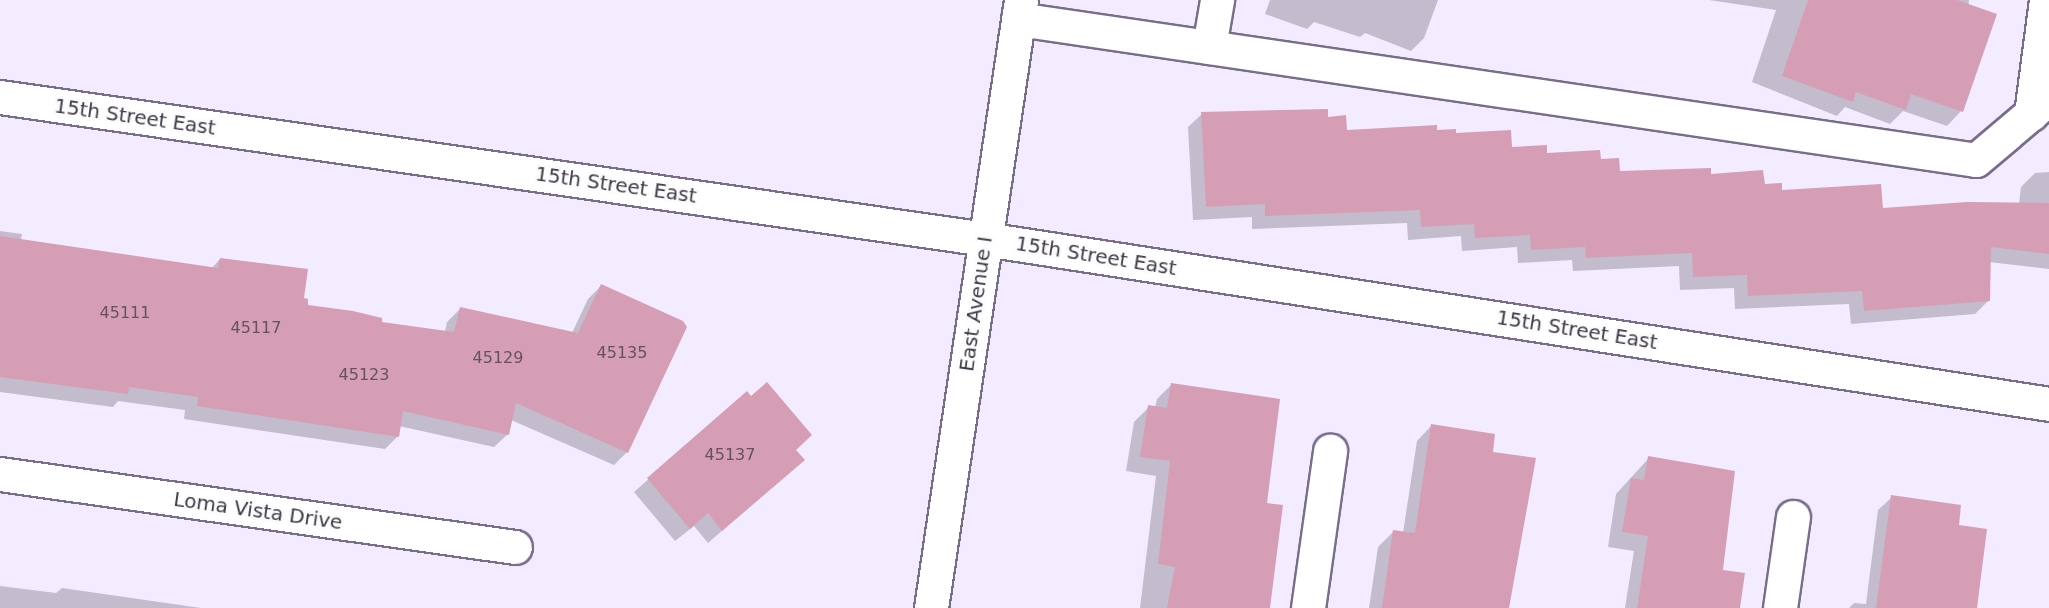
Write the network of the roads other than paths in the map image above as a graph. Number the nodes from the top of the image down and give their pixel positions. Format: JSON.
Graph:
{"nodes":[{"id":1,"x":1217,"y":0,"type":"edge"},
{"id":2,"x":2046,"y":0,"type":"edge"},
{"id":3,"x":1019,"y":10,"type":"edge"},
{"id":4,"x":1209,"y":47,"type":"junction"},
{"id":5,"x":0,"y":97,"type":"edge"},
{"id":6,"x":2040,"y":106,"type":"edge"},
{"id":7,"x":985,"y":239,"type":"junction"},
{"id":8,"x":2049,"y":404,"type":"edge"},
{"id":9,"x":1330,"y":451,"type":"dead end"},
{"id":10,"x":0,"y":474,"type":"edge"},
{"id":11,"x":1793,"y":517,"type":"dead end"},
{"id":12,"x":515,"y":547,"type":"dead end"},
{"id":13,"x":931,"y":608,"type":"edge"},
{"id":14,"x":1308,"y":608,"type":"edge"},
{"id":15,"x":1780,"y":608,"type":"edge"}],
"edges":[{"from":1,"to":4,"type":"street"},
{"from":2,"to":6,"type":"street"},
{"from":3,"to":4,"type":"street"},
{"from":3,"to":7,"type":"street","name":"East Avenue I"},
{"from":4,"to":6,"type":"street"},
{"from":5,"to":7,"type":"street","name":"15th Street East"},
{"from":7,"to":8,"type":"street","name":"15th Street East"},
{"from":7,"to":13,"type":"street","name":"East Avenue I"},
{"from":9,"to":14,"type":"street"},
{"from":10,"to":12,"type":"street","name":"Loma Vista Drive"},
{"from":11,"to":15,"type":"street"}]}
